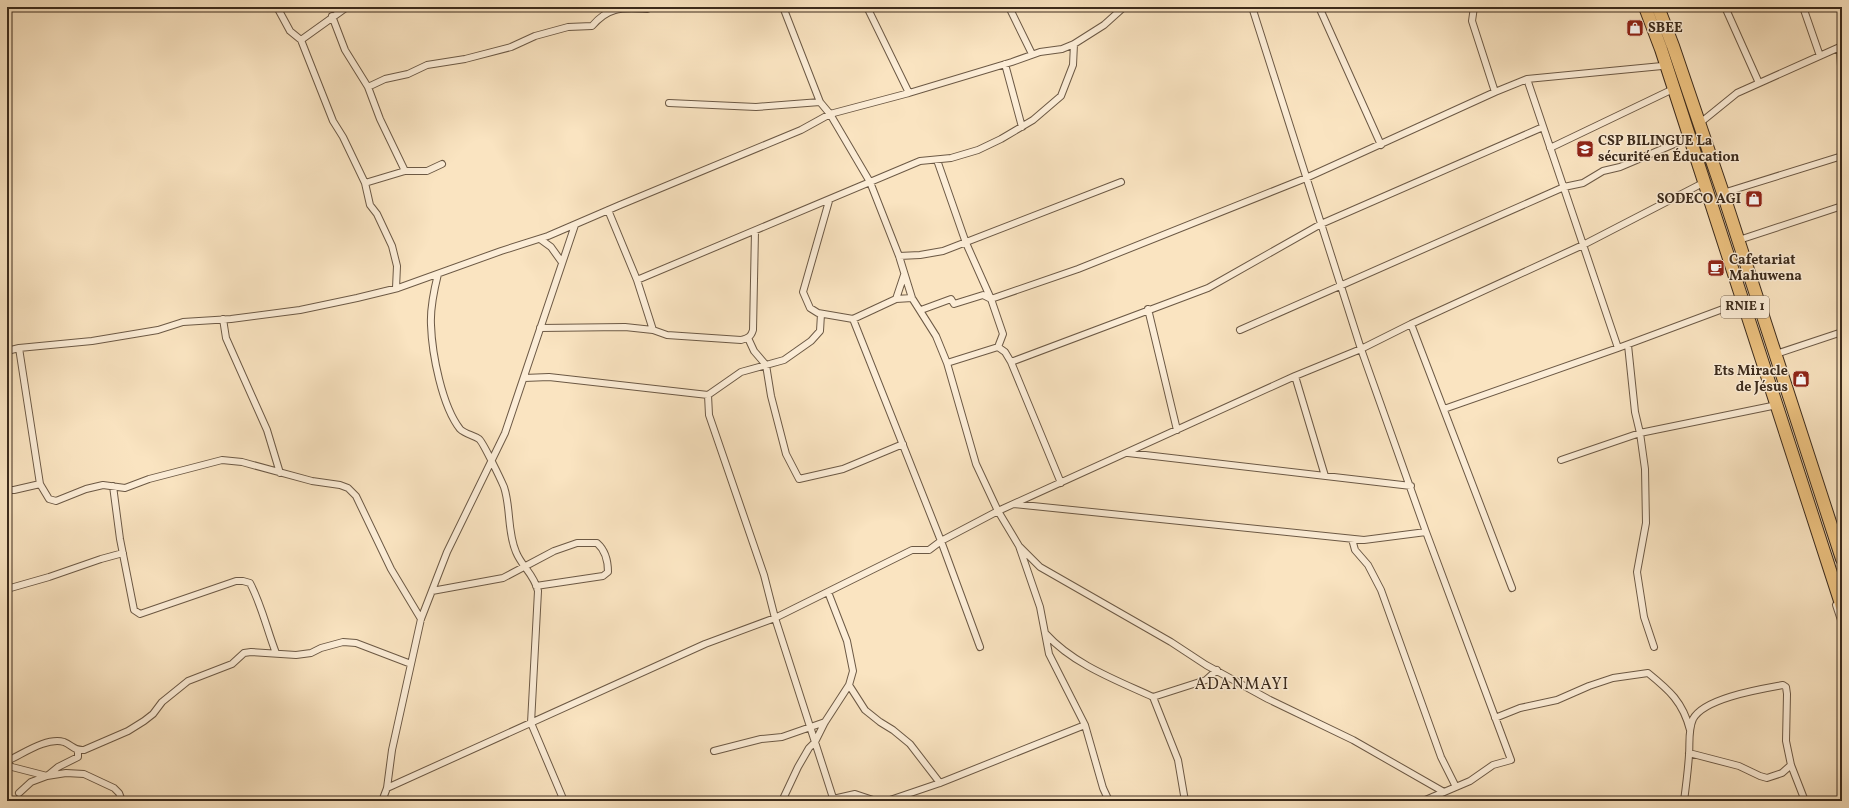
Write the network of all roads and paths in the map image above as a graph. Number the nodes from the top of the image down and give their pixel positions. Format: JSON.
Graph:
{"nodes":[{"id":1,"x":278,"y":7,"type":"edge"},
{"id":2,"x":347,"y":7,"type":"edge"},
{"id":3,"x":652,"y":7,"type":"edge"},
{"id":4,"x":783,"y":7,"type":"edge"},
{"id":5,"x":867,"y":7,"type":"edge"},
{"id":6,"x":1009,"y":7,"type":"edge"},
{"id":7,"x":1124,"y":7,"type":"edge"},
{"id":8,"x":1252,"y":7,"type":"edge"},
{"id":9,"x":1318,"y":7,"type":"edge"},
{"id":10,"x":1474,"y":7,"type":"edge"},
{"id":11,"x":1640,"y":7,"type":"edge"},
{"id":12,"x":1645,"y":7,"type":"edge"},
{"id":13,"x":1658,"y":7,"type":"edge"},
{"id":14,"x":1725,"y":7,"type":"edge"},
{"id":15,"x":1803,"y":7,"type":"edge"},
{"id":16,"x":636,"y":8,"type":"edge"},
{"id":17,"x":332,"y":16,"type":"junction"},
{"id":18,"x":301,"y":40,"type":"junction"},
{"id":19,"x":1074,"y":44,"type":"junction"},
{"id":20,"x":1841,"y":47,"type":"edge"},
{"id":21,"x":1032,"y":54,"type":"junction"},
{"id":22,"x":1820,"y":56,"type":"junction"},
{"id":23,"x":1005,"y":64,"type":"junction"},
{"id":24,"x":1662,"y":66,"type":"junction"},
{"id":25,"x":1527,"y":79,"type":"junction"},
{"id":26,"x":1758,"y":83,"type":"junction"},
{"id":27,"x":1842,"y":85,"type":"edge"},
{"id":28,"x":368,"y":87,"type":"junction"},
{"id":29,"x":1669,"y":91,"type":"junction"},
{"id":30,"x":1495,"y":92,"type":"junction"},
{"id":31,"x":909,"y":93,"type":"junction"},
{"id":32,"x":820,"y":102,"type":"junction"},
{"id":33,"x":669,"y":103,"type":"dead end"},
{"id":34,"x":830,"y":114,"type":"junction"},
{"id":35,"x":1700,"y":123,"type":"junction"},
{"id":36,"x":1022,"y":127,"type":"junction"},
{"id":37,"x":1544,"y":127,"type":"junction"},
{"id":38,"x":1686,"y":139,"type":"junction"},
{"id":39,"x":1381,"y":145,"type":"junction"},
{"id":40,"x":1550,"y":148,"type":"junction"},
{"id":41,"x":1842,"y":156,"type":"edge"},
{"id":42,"x":937,"y":160,"type":"junction"},
{"id":43,"x":442,"y":164,"type":"dead end"},
{"id":44,"x":405,"y":171,"type":"junction"},
{"id":45,"x":1306,"y":178,"type":"junction"},
{"id":46,"x":870,"y":182,"type":"junction"},
{"id":47,"x":1120,"y":182,"type":"dead end"},
{"id":48,"x":365,"y":183,"type":"junction"},
{"id":49,"x":1702,"y":184,"type":"junction"},
{"id":50,"x":1564,"y":187,"type":"junction"},
{"id":51,"x":1723,"y":193,"type":"junction"},
{"id":52,"x":828,"y":201,"type":"junction"},
{"id":53,"x":1842,"y":206,"type":"edge"},
{"id":54,"x":608,"y":210,"type":"junction"},
{"id":55,"x":1321,"y":224,"type":"junction"},
{"id":56,"x":575,"y":225,"type":"junction"},
{"id":57,"x":755,"y":232,"type":"junction"},
{"id":58,"x":540,"y":239,"type":"junction"},
{"id":59,"x":1739,"y":240,"type":"junction"},
{"id":60,"x":966,"y":243,"type":"junction"},
{"id":61,"x":1583,"y":245,"type":"junction"},
{"id":62,"x":899,"y":256,"type":"junction"},
{"id":63,"x":561,"y":261,"type":"junction"},
{"id":64,"x":438,"y":274,"type":"junction"},
{"id":65,"x":904,"y":275,"type":"junction"},
{"id":66,"x":637,"y":280,"type":"junction"},
{"id":67,"x":1341,"y":285,"type":"junction"},
{"id":68,"x":396,"y":288,"type":"junction"},
{"id":69,"x":912,"y":298,"type":"junction"},
{"id":70,"x":896,"y":299,"type":"junction"},
{"id":71,"x":991,"y":299,"type":"junction"},
{"id":72,"x":1738,"y":303,"type":"junction"},
{"id":73,"x":1148,"y":309,"type":"junction"},
{"id":74,"x":921,"y":310,"type":"junction"},
{"id":75,"x":821,"y":314,"type":"junction"},
{"id":76,"x":223,"y":319,"type":"junction"},
{"id":77,"x":853,"y":319,"type":"junction"},
{"id":78,"x":1411,"y":324,"type":"junction"},
{"id":79,"x":540,"y":328,"type":"junction"},
{"id":80,"x":653,"y":330,"type":"junction"},
{"id":81,"x":1240,"y":330,"type":"dead end"},
{"id":82,"x":1842,"y":332,"type":"edge"},
{"id":83,"x":748,"y":338,"type":"junction"},
{"id":84,"x":1628,"y":345,"type":"junction"},
{"id":85,"x":998,"y":347,"type":"junction"},
{"id":86,"x":19,"y":348,"type":"junction"},
{"id":87,"x":1618,"y":348,"type":"junction"},
{"id":88,"x":1361,"y":349,"type":"junction"},
{"id":89,"x":7,"y":351,"type":"edge"},
{"id":90,"x":1776,"y":354,"type":"junction"},
{"id":91,"x":1011,"y":362,"type":"junction"},
{"id":92,"x":947,"y":363,"type":"junction"},
{"id":93,"x":766,"y":366,"type":"junction"},
{"id":94,"x":1295,"y":376,"type":"junction"},
{"id":95,"x":524,"y":378,"type":"junction"},
{"id":96,"x":708,"y":394,"type":"junction"},
{"id":97,"x":1772,"y":406,"type":"junction"},
{"id":98,"x":1444,"y":409,"type":"junction"},
{"id":99,"x":1177,"y":430,"type":"junction"},
{"id":100,"x":1640,"y":433,"type":"junction"},
{"id":101,"x":903,"y":444,"type":"junction"},
{"id":102,"x":1128,"y":453,"type":"junction"},
{"id":103,"x":274,"y":458,"type":"junction"},
{"id":104,"x":1561,"y":460,"type":"dead end"},
{"id":105,"x":491,"y":462,"type":"junction"},
{"id":106,"x":264,"y":468,"type":"junction"},
{"id":107,"x":280,"y":473,"type":"junction"},
{"id":108,"x":1325,"y":476,"type":"junction"},
{"id":109,"x":1061,"y":482,"type":"junction"},
{"id":110,"x":40,"y":484,"type":"junction"},
{"id":111,"x":113,"y":486,"type":"junction"},
{"id":112,"x":1411,"y":486,"type":"junction"},
{"id":113,"x":7,"y":490,"type":"edge"},
{"id":114,"x":1014,"y":504,"type":"junction"},
{"id":115,"x":998,"y":511,"type":"junction"},
{"id":116,"x":1426,"y":532,"type":"junction"},
{"id":117,"x":1352,"y":539,"type":"junction"},
{"id":118,"x":941,"y":541,"type":"junction"},
{"id":119,"x":1019,"y":546,"type":"junction"},
{"id":120,"x":123,"y":553,"type":"junction"},
{"id":121,"x":1842,"y":559,"type":"edge"},
{"id":122,"x":524,"y":566,"type":"junction"},
{"id":123,"x":536,"y":586,"type":"junction"},
{"id":124,"x":1512,"y":588,"type":"dead end"},
{"id":125,"x":7,"y":589,"type":"edge"},
{"id":126,"x":432,"y":591,"type":"junction"},
{"id":127,"x":828,"y":592,"type":"junction"},
{"id":128,"x":1842,"y":607,"type":"edge"},
{"id":129,"x":776,"y":618,"type":"junction"},
{"id":130,"x":421,"y":619,"type":"junction"},
{"id":131,"x":1842,"y":623,"type":"edge"},
{"id":132,"x":1045,"y":633,"type":"junction"},
{"id":133,"x":980,"y":647,"type":"dead end"},
{"id":134,"x":1654,"y":647,"type":"dead end"},
{"id":135,"x":276,"y":653,"type":"junction"},
{"id":136,"x":411,"y":664,"type":"junction"},
{"id":137,"x":1217,"y":670,"type":"junction"},
{"id":138,"x":849,"y":685,"type":"junction"},
{"id":139,"x":1153,"y":697,"type":"junction"},
{"id":140,"x":1496,"y":718,"type":"junction"},
{"id":141,"x":531,"y":722,"type":"junction"},
{"id":142,"x":825,"y":722,"type":"junction"},
{"id":143,"x":1085,"y":725,"type":"junction"},
{"id":144,"x":812,"y":727,"type":"junction"},
{"id":145,"x":1690,"y":730,"type":"junction"},
{"id":146,"x":815,"y":742,"type":"junction"},
{"id":147,"x":78,"y":751,"type":"junction"},
{"id":148,"x":714,"y":751,"type":"dead end"},
{"id":149,"x":1689,"y":753,"type":"junction"},
{"id":150,"x":7,"y":762,"type":"edge"},
{"id":151,"x":1791,"y":765,"type":"junction"},
{"id":152,"x":47,"y":776,"type":"junction"},
{"id":153,"x":940,"y":783,"type":"junction"},
{"id":154,"x":1456,"y":787,"type":"junction"},
{"id":155,"x":387,"y":788,"type":"junction"},
{"id":156,"x":1444,"y":792,"type":"junction"},
{"id":157,"x":19,"y":793,"type":"dead end"},
{"id":158,"x":834,"y":800,"type":"edge"},
{"id":159,"x":122,"y":801,"type":"edge"},
{"id":160,"x":382,"y":801,"type":"edge"},
{"id":161,"x":564,"y":801,"type":"edge"},
{"id":162,"x":782,"y":801,"type":"edge"},
{"id":163,"x":876,"y":801,"type":"edge"},
{"id":164,"x":887,"y":801,"type":"edge"},
{"id":165,"x":1109,"y":801,"type":"edge"},
{"id":166,"x":1185,"y":801,"type":"edge"},
{"id":167,"x":1423,"y":801,"type":"edge"},
{"id":168,"x":1684,"y":801,"type":"edge"},
{"id":169,"x":1805,"y":801,"type":"edge"}],
"edges":[{"from":1,"to":18,"type":"street"},
{"from":2,"to":17,"type":"street"},
{"from":3,"to":16,"type":"street"},
{"from":4,"to":32,"type":"street"},
{"from":5,"to":31,"type":"street"},
{"from":6,"to":21,"type":"street"},
{"from":7,"to":19,"type":"street"},
{"from":8,"to":45,"type":"street"},
{"from":9,"to":39,"type":"street"},
{"from":10,"to":30,"type":"street"},
{"from":11,"to":24,"type":"street"},
{"from":12,"to":128,"type":"highway","number":"RNIE 1"},
{"from":13,"to":35,"type":"highway","number":"RNIE 1"},
{"from":14,"to":26,"type":"street"},
{"from":15,"to":22,"type":"street"},
{"from":16,"to":28,"type":"street"},
{"from":17,"to":18,"type":"street"},
{"from":17,"to":28,"type":"street"},
{"from":18,"to":48,"type":"street"},
{"from":19,"to":21,"type":"street"},
{"from":19,"to":36,"type":"street"},
{"from":20,"to":22,"type":"street"},
{"from":20,"to":27,"type":"street"},
{"from":21,"to":23,"type":"street"},
{"from":22,"to":26,"type":"street"},
{"from":23,"to":31,"type":"street"},
{"from":23,"to":36,"type":"street"},
{"from":24,"to":25,"type":"street"},
{"from":24,"to":29,"type":"street"},
{"from":25,"to":30,"type":"street"},
{"from":25,"to":37,"type":"street"},
{"from":26,"to":35,"type":"street"},
{"from":28,"to":44,"type":"street"},
{"from":29,"to":38,"type":"street"},
{"from":29,"to":40,"type":"street"},
{"from":30,"to":39,"type":"street"},
{"from":31,"to":34,"type":"street"},
{"from":32,"to":33,"type":"street"},
{"from":32,"to":34,"type":"street"},
{"from":34,"to":46,"type":"street"},
{"from":34,"to":54,"type":"street"},
{"from":35,"to":51,"type":"highway","number":"RNIE 1"},
{"from":36,"to":42,"type":"street"},
{"from":37,"to":40,"type":"street"},
{"from":37,"to":55,"type":"street"},
{"from":38,"to":49,"type":"street"},
{"from":38,"to":50,"type":"street"},
{"from":39,"to":45,"type":"street"},
{"from":40,"to":50,"type":"street"},
{"from":41,"to":51,"type":"street"},
{"from":42,"to":46,"type":"street"},
{"from":42,"to":60,"type":"street"},
{"from":43,"to":44,"type":"street"},
{"from":44,"to":48,"type":"street"},
{"from":45,"to":55,"type":"street"},
{"from":45,"to":71,"type":"street"},
{"from":46,"to":52,"type":"street"},
{"from":46,"to":62,"type":"street"},
{"from":47,"to":60,"type":"street"},
{"from":48,"to":68,"type":"street"},
{"from":49,"to":61,"type":"street"},
{"from":49,"to":72,"type":"street"},
{"from":50,"to":61,"type":"street"},
{"from":50,"to":67,"type":"street"},
{"from":51,"to":59,"type":"highway","number":"RNIE 1"},
{"from":52,"to":57,"type":"street"},
{"from":52,"to":75,"type":"street"},
{"from":53,"to":59,"type":"street"},
{"from":54,"to":56,"type":"street"},
{"from":54,"to":66,"type":"street"},
{"from":55,"to":67,"type":"street"},
{"from":55,"to":73,"type":"street"},
{"from":56,"to":58,"type":"street"},
{"from":56,"to":63,"type":"street"},
{"from":57,"to":66,"type":"street"},
{"from":57,"to":83,"type":"street"},
{"from":58,"to":63,"type":"street"},
{"from":58,"to":64,"type":"street"},
{"from":59,"to":90,"type":"highway","number":"RNIE 1"},
{"from":60,"to":62,"type":"street"},
{"from":60,"to":71,"type":"street"},
{"from":61,"to":78,"type":"street"},
{"from":61,"to":87,"type":"street"},
{"from":62,"to":65,"type":"street"},
{"from":63,"to":79,"type":"street"},
{"from":64,"to":68,"type":"street"},
{"from":64,"to":105,"type":"street"},
{"from":65,"to":69,"type":"street"},
{"from":65,"to":70,"type":"street"},
{"from":66,"to":80,"type":"street"},
{"from":67,"to":81,"type":"street"},
{"from":67,"to":88,"type":"street"},
{"from":68,"to":76,"type":"street"},
{"from":69,"to":70,"type":"street"},
{"from":69,"to":74,"type":"street"},
{"from":70,"to":77,"type":"street"},
{"from":71,"to":74,"type":"street"},
{"from":71,"to":85,"type":"street"},
{"from":72,"to":84,"type":"street"},
{"from":72,"to":97,"type":"street"},
{"from":73,"to":91,"type":"street"},
{"from":73,"to":99,"type":"street"},
{"from":74,"to":92,"type":"street"},
{"from":75,"to":77,"type":"street"},
{"from":75,"to":93,"type":"street"},
{"from":76,"to":86,"type":"street"},
{"from":76,"to":103,"type":"street"},
{"from":77,"to":101,"type":"street"},
{"from":78,"to":88,"type":"street"},
{"from":78,"to":98,"type":"street"},
{"from":79,"to":80,"type":"street"},
{"from":79,"to":95,"type":"street"},
{"from":80,"to":83,"type":"street"},
{"from":82,"to":90,"type":"street"},
{"from":83,"to":93,"type":"street"},
{"from":84,"to":87,"type":"street"},
{"from":84,"to":100,"type":"street"},
{"from":85,"to":91,"type":"street"},
{"from":85,"to":92,"type":"street"},
{"from":86,"to":89,"type":"street"},
{"from":86,"to":110,"type":"street"},
{"from":87,"to":98,"type":"street"},
{"from":88,"to":94,"type":"street"},
{"from":88,"to":112,"type":"street"},
{"from":90,"to":121,"type":"highway","number":"RNIE 1"},
{"from":91,"to":109,"type":"street"},
{"from":92,"to":115,"type":"street"},
{"from":93,"to":96,"type":"street"},
{"from":93,"to":101,"type":"street"},
{"from":94,"to":99,"type":"street"},
{"from":94,"to":108,"type":"street"},
{"from":95,"to":96,"type":"street"},
{"from":95,"to":105,"type":"street"},
{"from":96,"to":129,"type":"street"},
{"from":97,"to":100,"type":"street"},
{"from":97,"to":131,"type":"street"},
{"from":98,"to":124,"type":"street"},
{"from":99,"to":102,"type":"street"},
{"from":100,"to":104,"type":"street"},
{"from":100,"to":134,"type":"street"},
{"from":101,"to":118,"type":"street"},
{"from":102,"to":108,"type":"street"},
{"from":102,"to":109,"type":"street"},
{"from":103,"to":106,"type":"street"},
{"from":103,"to":107,"type":"street"},
{"from":105,"to":122,"type":"street"},
{"from":105,"to":126,"type":"street"},
{"from":106,"to":107,"type":"street"},
{"from":106,"to":111,"type":"street"},
{"from":107,"to":130,"type":"street"},
{"from":108,"to":112,"type":"street"},
{"from":109,"to":114,"type":"street"},
{"from":110,"to":111,"type":"street"},
{"from":110,"to":113,"type":"street"},
{"from":111,"to":120,"type":"street"},
{"from":112,"to":116,"type":"street"},
{"from":114,"to":115,"type":"street"},
{"from":114,"to":117,"type":"street"},
{"from":115,"to":118,"type":"street"},
{"from":115,"to":119,"type":"street"},
{"from":116,"to":117,"type":"street"},
{"from":116,"to":140,"type":"street"},
{"from":117,"to":154,"type":"street"},
{"from":118,"to":127,"type":"street"},
{"from":118,"to":133,"type":"street"},
{"from":119,"to":132,"type":"street"},
{"from":119,"to":137,"type":"street"},
{"from":120,"to":125,"type":"street"},
{"from":120,"to":135,"type":"street"},
{"from":122,"to":123,"type":"street"},
{"from":122,"to":123,"type":"street"},
{"from":122,"to":126,"type":"street"},
{"from":123,"to":141,"type":"street"},
{"from":126,"to":130,"type":"street"},
{"from":127,"to":129,"type":"street"},
{"from":127,"to":138,"type":"street"},
{"from":129,"to":141,"type":"street"},
{"from":129,"to":144,"type":"street"},
{"from":130,"to":136,"type":"street"},
{"from":132,"to":139,"type":"street"},
{"from":132,"to":143,"type":"street"},
{"from":135,"to":136,"type":"street"},
{"from":135,"to":147,"type":"street"},
{"from":136,"to":155,"type":"street"},
{"from":137,"to":139,"type":"street"},
{"from":137,"to":156,"type":"street"},
{"from":138,"to":142,"type":"street"},
{"from":138,"to":153,"type":"street"},
{"from":139,"to":166,"type":"street"},
{"from":140,"to":145,"type":"street"},
{"from":140,"to":154,"type":"street"},
{"from":141,"to":155,"type":"street"},
{"from":141,"to":161,"type":"street"},
{"from":142,"to":144,"type":"street"},
{"from":142,"to":146,"type":"street"},
{"from":143,"to":153,"type":"street"},
{"from":143,"to":165,"type":"street"},
{"from":144,"to":146,"type":"street"},
{"from":144,"to":148,"type":"street"},
{"from":145,"to":149,"type":"street"},
{"from":145,"to":151,"type":"street"},
{"from":146,"to":158,"type":"street"},
{"from":146,"to":162,"type":"street"},
{"from":147,"to":150,"type":"street"},
{"from":147,"to":152,"type":"street"},
{"from":149,"to":151,"type":"street"},
{"from":149,"to":168,"type":"street"},
{"from":150,"to":152,"type":"street"},
{"from":151,"to":169,"type":"street"},
{"from":152,"to":157,"type":"street"},
{"from":152,"to":159,"type":"street"},
{"from":153,"to":164,"type":"street"},
{"from":154,"to":156,"type":"street"},
{"from":155,"to":160,"type":"street"},
{"from":156,"to":167,"type":"street"},
{"from":158,"to":163,"type":"street"}]}
